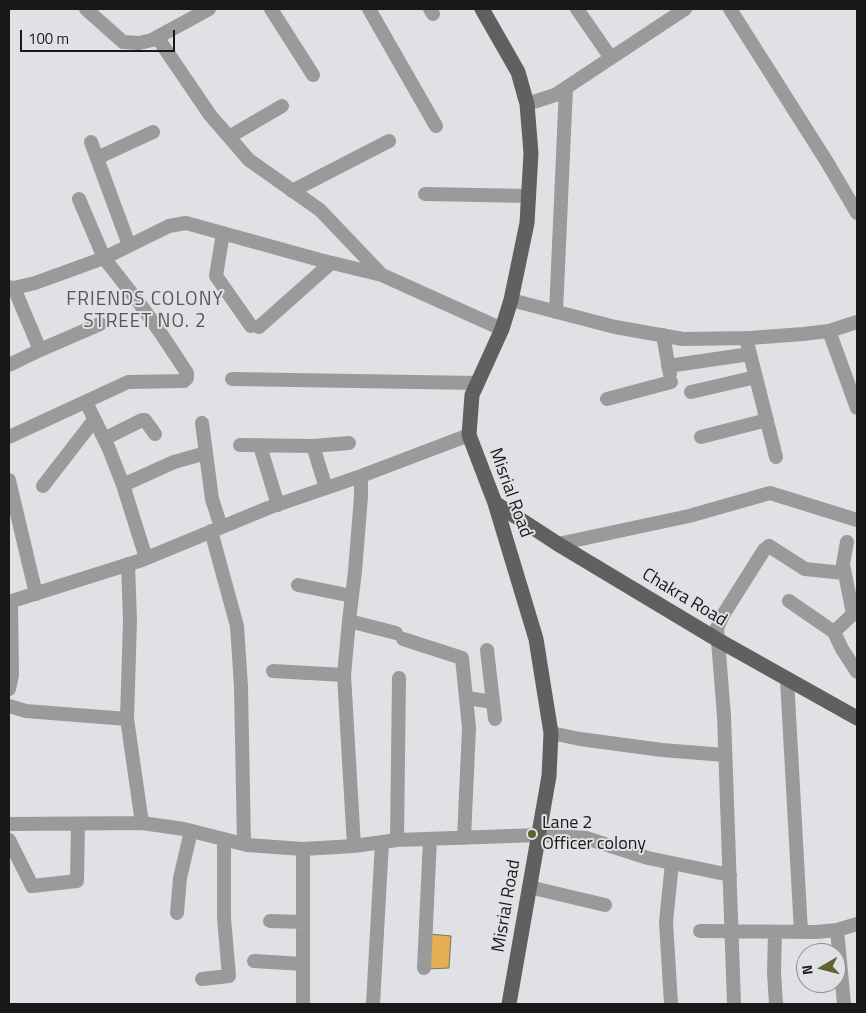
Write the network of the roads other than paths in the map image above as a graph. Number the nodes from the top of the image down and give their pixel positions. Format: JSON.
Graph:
{"nodes":[{"id":1,"x":86,"y":9,"type":"edge"},
{"id":2,"x":209,"y":9,"type":"edge"},
{"id":3,"x":271,"y":9,"type":"edge"},
{"id":4,"x":369,"y":9,"type":"edge"},
{"id":5,"x":482,"y":9,"type":"edge"},
{"id":6,"x":577,"y":9,"type":"edge"},
{"id":7,"x":685,"y":9,"type":"edge"},
{"id":8,"x":730,"y":9,"type":"edge"},
{"id":9,"x":189,"y":14,"type":"edge"},
{"id":10,"x":157,"y":37,"type":"junction"},
{"id":11,"x":611,"y":58,"type":"junction"},
{"id":12,"x":313,"y":75,"type":"dead end"},
{"id":13,"x":566,"y":88,"type":"junction"},
{"id":14,"x":527,"y":104,"type":"junction"},
{"id":15,"x":282,"y":106,"type":"dead end"},
{"id":16,"x":436,"y":126,"type":"dead end"},
{"id":17,"x":153,"y":132,"type":"dead end"},
{"id":18,"x":229,"y":137,"type":"junction"},
{"id":19,"x":390,"y":141,"type":"dead end"},
{"id":20,"x":91,"y":142,"type":"dead end"},
{"id":21,"x":97,"y":158,"type":"junction"},
{"id":22,"x":292,"y":191,"type":"junction"},
{"id":23,"x":425,"y":194,"type":"dead end"},
{"id":24,"x":529,"y":196,"type":"junction"},
{"id":25,"x":78,"y":199,"type":"dead end"},
{"id":26,"x":857,"y":214,"type":"edge"},
{"id":27,"x":223,"y":233,"type":"junction"},
{"id":28,"x":129,"y":245,"type":"junction"},
{"id":29,"x":104,"y":258,"type":"junction"},
{"id":30,"x":331,"y":262,"type":"junction"},
{"id":31,"x":382,"y":275,"type":"junction"},
{"id":32,"x":12,"y":288,"type":"edge"},
{"id":33,"x":511,"y":300,"type":"junction"},
{"id":34,"x":556,"y":312,"type":"junction"},
{"id":35,"x":857,"y":322,"type":"edge"},
{"id":36,"x":100,"y":324,"type":"dead end"},
{"id":37,"x":502,"y":329,"type":"junction"},
{"id":38,"x":829,"y":331,"type":"junction"},
{"id":39,"x":662,"y":335,"type":"junction"},
{"id":40,"x":746,"y":338,"type":"junction"},
{"id":41,"x":40,"y":350,"type":"junction"},
{"id":42,"x":750,"y":354,"type":"junction"},
{"id":43,"x":9,"y":365,"type":"edge"},
{"id":44,"x":668,"y":366,"type":"junction"},
{"id":45,"x":756,"y":377,"type":"junction"},
{"id":46,"x":232,"y":379,"type":"dead end"},
{"id":47,"x":477,"y":383,"type":"junction"},
{"id":48,"x":690,"y":392,"type":"dead end"},
{"id":49,"x":607,"y":400,"type":"dead end"},
{"id":50,"x":86,"y":402,"type":"junction"},
{"id":51,"x":857,"y":408,"type":"edge"},
{"id":52,"x":94,"y":420,"type":"junction"},
{"id":53,"x":767,"y":420,"type":"junction"},
{"id":54,"x":202,"y":423,"type":"dead end"},
{"id":55,"x":155,"y":434,"type":"dead end"},
{"id":56,"x":468,"y":435,"type":"junction"},
{"id":57,"x":701,"y":436,"type":"dead end"},
{"id":58,"x":9,"y":437,"type":"edge"},
{"id":59,"x":104,"y":439,"type":"junction"},
{"id":60,"x":349,"y":443,"type":"dead end"},
{"id":61,"x":240,"y":446,"type":"dead end"},
{"id":62,"x":260,"y":446,"type":"junction"},
{"id":63,"x":313,"y":446,"type":"junction"},
{"id":64,"x":206,"y":454,"type":"junction"},
{"id":65,"x":776,"y":457,"type":"dead end"},
{"id":66,"x":361,"y":476,"type":"junction"},
{"id":67,"x":9,"y":480,"type":"edge"},
{"id":68,"x":123,"y":485,"type":"junction"},
{"id":69,"x":43,"y":486,"type":"dead end"},
{"id":70,"x":326,"y":488,"type":"junction"},
{"id":71,"x":495,"y":502,"type":"junction"},
{"id":72,"x":278,"y":505,"type":"junction"},
{"id":73,"x":857,"y":520,"type":"edge"},
{"id":74,"x":216,"y":529,"type":"junction"},
{"id":75,"x":847,"y":542,"type":"dead end"},
{"id":76,"x":558,"y":544,"type":"junction"},
{"id":77,"x":146,"y":558,"type":"junction"},
{"id":78,"x":128,"y":564,"type":"junction"},
{"id":79,"x":844,"y":573,"type":"junction"},
{"id":80,"x":298,"y":585,"type":"dead end"},
{"id":81,"x":36,"y":594,"type":"junction"},
{"id":82,"x":352,"y":596,"type":"junction"},
{"id":83,"x":789,"y":601,"type":"dead end"},
{"id":84,"x":10,"y":602,"type":"edge"},
{"id":85,"x":349,"y":621,"type":"junction"},
{"id":86,"x":834,"y":632,"type":"junction"},
{"id":87,"x":718,"y":640,"type":"junction"},
{"id":88,"x":487,"y":650,"type":"dead end"},
{"id":89,"x":273,"y":671,"type":"dead end"},
{"id":90,"x":857,"y":672,"type":"edge"},
{"id":91,"x":10,"y":675,"type":"edge"},
{"id":92,"x":344,"y":675,"type":"junction"},
{"id":93,"x":399,"y":678,"type":"dead end"},
{"id":94,"x":787,"y":678,"type":"junction"},
{"id":95,"x":9,"y":689,"type":"edge"},
{"id":96,"x":467,"y":698,"type":"junction"},
{"id":97,"x":493,"y":702,"type":"junction"},
{"id":98,"x":9,"y":706,"type":"edge"},
{"id":99,"x":857,"y":718,"type":"edge"},
{"id":100,"x":127,"y":719,"type":"junction"},
{"id":101,"x":495,"y":719,"type":"dead end"},
{"id":102,"x":551,"y":733,"type":"junction"},
{"id":103,"x":725,"y":755,"type":"junction"},
{"id":104,"x":142,"y":823,"type":"junction"},
{"id":105,"x":9,"y":824,"type":"edge"},
{"id":106,"x":78,"y":824,"type":"junction"},
{"id":107,"x":191,"y":831,"type":"junction"},
{"id":108,"x":539,"y":834,"type":"junction"},
{"id":109,"x":464,"y":838,"type":"junction"},
{"id":110,"x":224,"y":839,"type":"junction"},
{"id":111,"x":430,"y":839,"type":"junction"},
{"id":112,"x":9,"y":840,"type":"edge"},
{"id":113,"x":397,"y":840,"type":"junction"},
{"id":114,"x":382,"y":842,"type":"junction"},
{"id":115,"x":244,"y":844,"type":"junction"},
{"id":116,"x":354,"y":846,"type":"junction"},
{"id":117,"x":303,"y":849,"type":"junction"},
{"id":118,"x":672,"y":863,"type":"junction"},
{"id":119,"x":730,"y":875,"type":"junction"},
{"id":120,"x":529,"y":887,"type":"junction"},
{"id":121,"x":605,"y":905,"type":"dead end"},
{"id":122,"x":177,"y":913,"type":"dead end"},
{"id":123,"x":270,"y":921,"type":"dead end"},
{"id":124,"x":303,"y":922,"type":"junction"},
{"id":125,"x":857,"y":924,"type":"edge"},
{"id":126,"x":837,"y":930,"type":"junction"},
{"id":127,"x":700,"y":931,"type":"dead end"},
{"id":128,"x":731,"y":932,"type":"junction"},
{"id":129,"x":775,"y":932,"type":"junction"},
{"id":130,"x":801,"y":932,"type":"junction"},
{"id":131,"x":254,"y":961,"type":"dead end"},
{"id":132,"x":303,"y":964,"type":"junction"},
{"id":133,"x":424,"y":968,"type":"dead end"},
{"id":134,"x":202,"y":979,"type":"dead end"},
{"id":135,"x":302,"y":1004,"type":"edge"},
{"id":136,"x":373,"y":1004,"type":"edge"},
{"id":137,"x":509,"y":1004,"type":"edge"},
{"id":138,"x":671,"y":1004,"type":"edge"},
{"id":139,"x":734,"y":1004,"type":"edge"},
{"id":140,"x":776,"y":1004,"type":"edge"},
{"id":141,"x":844,"y":1004,"type":"edge"}],
"edges":[{"from":1,"to":10,"type":"street"},
{"from":2,"to":9,"type":"street"},
{"from":3,"to":12,"type":"street"},
{"from":4,"to":16,"type":"street"},
{"from":5,"to":14,"type":"main road","name":"Misrial Road"},
{"from":6,"to":11,"type":"street"},
{"from":7,"to":11,"type":"street"},
{"from":8,"to":26,"type":"street"},
{"from":9,"to":10,"type":"street"},
{"from":10,"to":18,"type":"street"},
{"from":11,"to":13,"type":"street"},
{"from":13,"to":14,"type":"street"},
{"from":13,"to":34,"type":"street"},
{"from":14,"to":24,"type":"main road","name":"Misrial Road"},
{"from":15,"to":18,"type":"street"},
{"from":17,"to":21,"type":"street"},
{"from":18,"to":22,"type":"street"},
{"from":19,"to":22,"type":"street"},
{"from":20,"to":21,"type":"street"},
{"from":21,"to":28,"type":"street"},
{"from":22,"to":31,"type":"street"},
{"from":23,"to":24,"type":"street"},
{"from":24,"to":33,"type":"main road","name":"Misrial Road"},
{"from":25,"to":29,"type":"street"},
{"from":27,"to":28,"type":"street"},
{"from":27,"to":30,"type":"street"},
{"from":27,"to":30,"type":"street"},
{"from":28,"to":29,"type":"street"},
{"from":29,"to":32,"type":"street"},
{"from":29,"to":50,"type":"street"},
{"from":30,"to":31,"type":"street"},
{"from":31,"to":37,"type":"street"},
{"from":32,"to":41,"type":"street"},
{"from":33,"to":34,"type":"street"},
{"from":33,"to":37,"type":"main road","name":"Misrial Road"},
{"from":34,"to":39,"type":"street"},
{"from":35,"to":38,"type":"street"},
{"from":36,"to":41,"type":"street"},
{"from":37,"to":47,"type":"main road","name":"Misrial Road"},
{"from":38,"to":40,"type":"street"},
{"from":38,"to":51,"type":"street"},
{"from":39,"to":40,"type":"street"},
{"from":39,"to":44,"type":"street"},
{"from":40,"to":42,"type":"street"},
{"from":41,"to":43,"type":"street"},
{"from":42,"to":44,"type":"street"},
{"from":42,"to":45,"type":"street"},
{"from":44,"to":49,"type":"street"},
{"from":45,"to":48,"type":"street"},
{"from":45,"to":53,"type":"street"},
{"from":46,"to":47,"type":"street"},
{"from":47,"to":56,"type":"main road","name":"Misrial Road"},
{"from":50,"to":52,"type":"street"},
{"from":50,"to":58,"type":"street"},
{"from":52,"to":59,"type":"street"},
{"from":52,"to":69,"type":"street"},
{"from":53,"to":57,"type":"street"},
{"from":53,"to":65,"type":"street"},
{"from":54,"to":64,"type":"street"},
{"from":55,"to":59,"type":"street"},
{"from":56,"to":66,"type":"street"},
{"from":56,"to":71,"type":"main road","name":"Misrial Road"},
{"from":59,"to":68,"type":"street"},
{"from":60,"to":63,"type":"street"},
{"from":61,"to":62,"type":"street"},
{"from":62,"to":63,"type":"street"},
{"from":62,"to":72,"type":"street"},
{"from":63,"to":70,"type":"street"},
{"from":64,"to":68,"type":"street"},
{"from":64,"to":74,"type":"street"},
{"from":66,"to":70,"type":"street"},
{"from":66,"to":82,"type":"street"},
{"from":67,"to":81,"type":"street"},
{"from":68,"to":77,"type":"street"},
{"from":70,"to":72,"type":"street"},
{"from":71,"to":76,"type":"main road","name":"Chakra Road"},
{"from":71,"to":102,"type":"main road","name":"Misrial Road"},
{"from":72,"to":74,"type":"street"},
{"from":73,"to":76,"type":"street"},
{"from":74,"to":77,"type":"street"},
{"from":74,"to":115,"type":"street"},
{"from":75,"to":79,"type":"street"},
{"from":76,"to":87,"type":"main road","name":"Chakra Road"},
{"from":77,"to":78,"type":"street"},
{"from":78,"to":81,"type":"street"},
{"from":78,"to":100,"type":"street"},
{"from":79,"to":86,"type":"street"},
{"from":79,"to":87,"type":"street"},
{"from":80,"to":82,"type":"street"},
{"from":81,"to":84,"type":"street"},
{"from":82,"to":85,"type":"street"},
{"from":83,"to":86,"type":"street"},
{"from":84,"to":91,"type":"street"},
{"from":85,"to":92,"type":"street"},
{"from":85,"to":96,"type":"street"},
{"from":86,"to":90,"type":"street"},
{"from":87,"to":94,"type":"main road","name":"Chakra Road"},
{"from":87,"to":103,"type":"street"},
{"from":88,"to":97,"type":"street"},
{"from":89,"to":92,"type":"street"},
{"from":91,"to":95,"type":"street"},
{"from":92,"to":116,"type":"street"},
{"from":93,"to":113,"type":"street"},
{"from":94,"to":99,"type":"main road","name":"Chakra Road"},
{"from":94,"to":130,"type":"street"},
{"from":96,"to":97,"type":"street"},
{"from":96,"to":109,"type":"street"},
{"from":97,"to":101,"type":"street"},
{"from":98,"to":100,"type":"street"},
{"from":100,"to":104,"type":"street"},
{"from":102,"to":103,"type":"street"},
{"from":102,"to":108,"type":"main road","name":"Misrial Road"},
{"from":103,"to":119,"type":"street"},
{"from":104,"to":106,"type":"street"},
{"from":104,"to":107,"type":"street"},
{"from":105,"to":106,"type":"street"},
{"from":106,"to":112,"type":"street"},
{"from":107,"to":110,"type":"street"},
{"from":107,"to":122,"type":"street"},
{"from":108,"to":109,"type":"street"},
{"from":108,"to":118,"type":"street"},
{"from":108,"to":120,"type":"main road","name":"Misrial Road"},
{"from":109,"to":111,"type":"street"},
{"from":110,"to":115,"type":"street"},
{"from":110,"to":134,"type":"street"},
{"from":111,"to":113,"type":"street"},
{"from":111,"to":133,"type":"street"},
{"from":113,"to":114,"type":"street"},
{"from":114,"to":116,"type":"street"},
{"from":114,"to":136,"type":"street"},
{"from":115,"to":117,"type":"street"},
{"from":116,"to":117,"type":"street"},
{"from":117,"to":124,"type":"street"},
{"from":118,"to":119,"type":"street"},
{"from":118,"to":138,"type":"street"},
{"from":119,"to":128,"type":"street"},
{"from":120,"to":121,"type":"street"},
{"from":120,"to":137,"type":"main road","name":"Misrial Road"},
{"from":123,"to":124,"type":"street"},
{"from":124,"to":132,"type":"street"},
{"from":125,"to":126,"type":"street"},
{"from":126,"to":130,"type":"street"},
{"from":126,"to":141,"type":"street"},
{"from":127,"to":128,"type":"street"},
{"from":128,"to":129,"type":"street"},
{"from":128,"to":139,"type":"street"},
{"from":129,"to":130,"type":"street"},
{"from":129,"to":140,"type":"street"},
{"from":131,"to":132,"type":"street"},
{"from":132,"to":135,"type":"street"}]}
